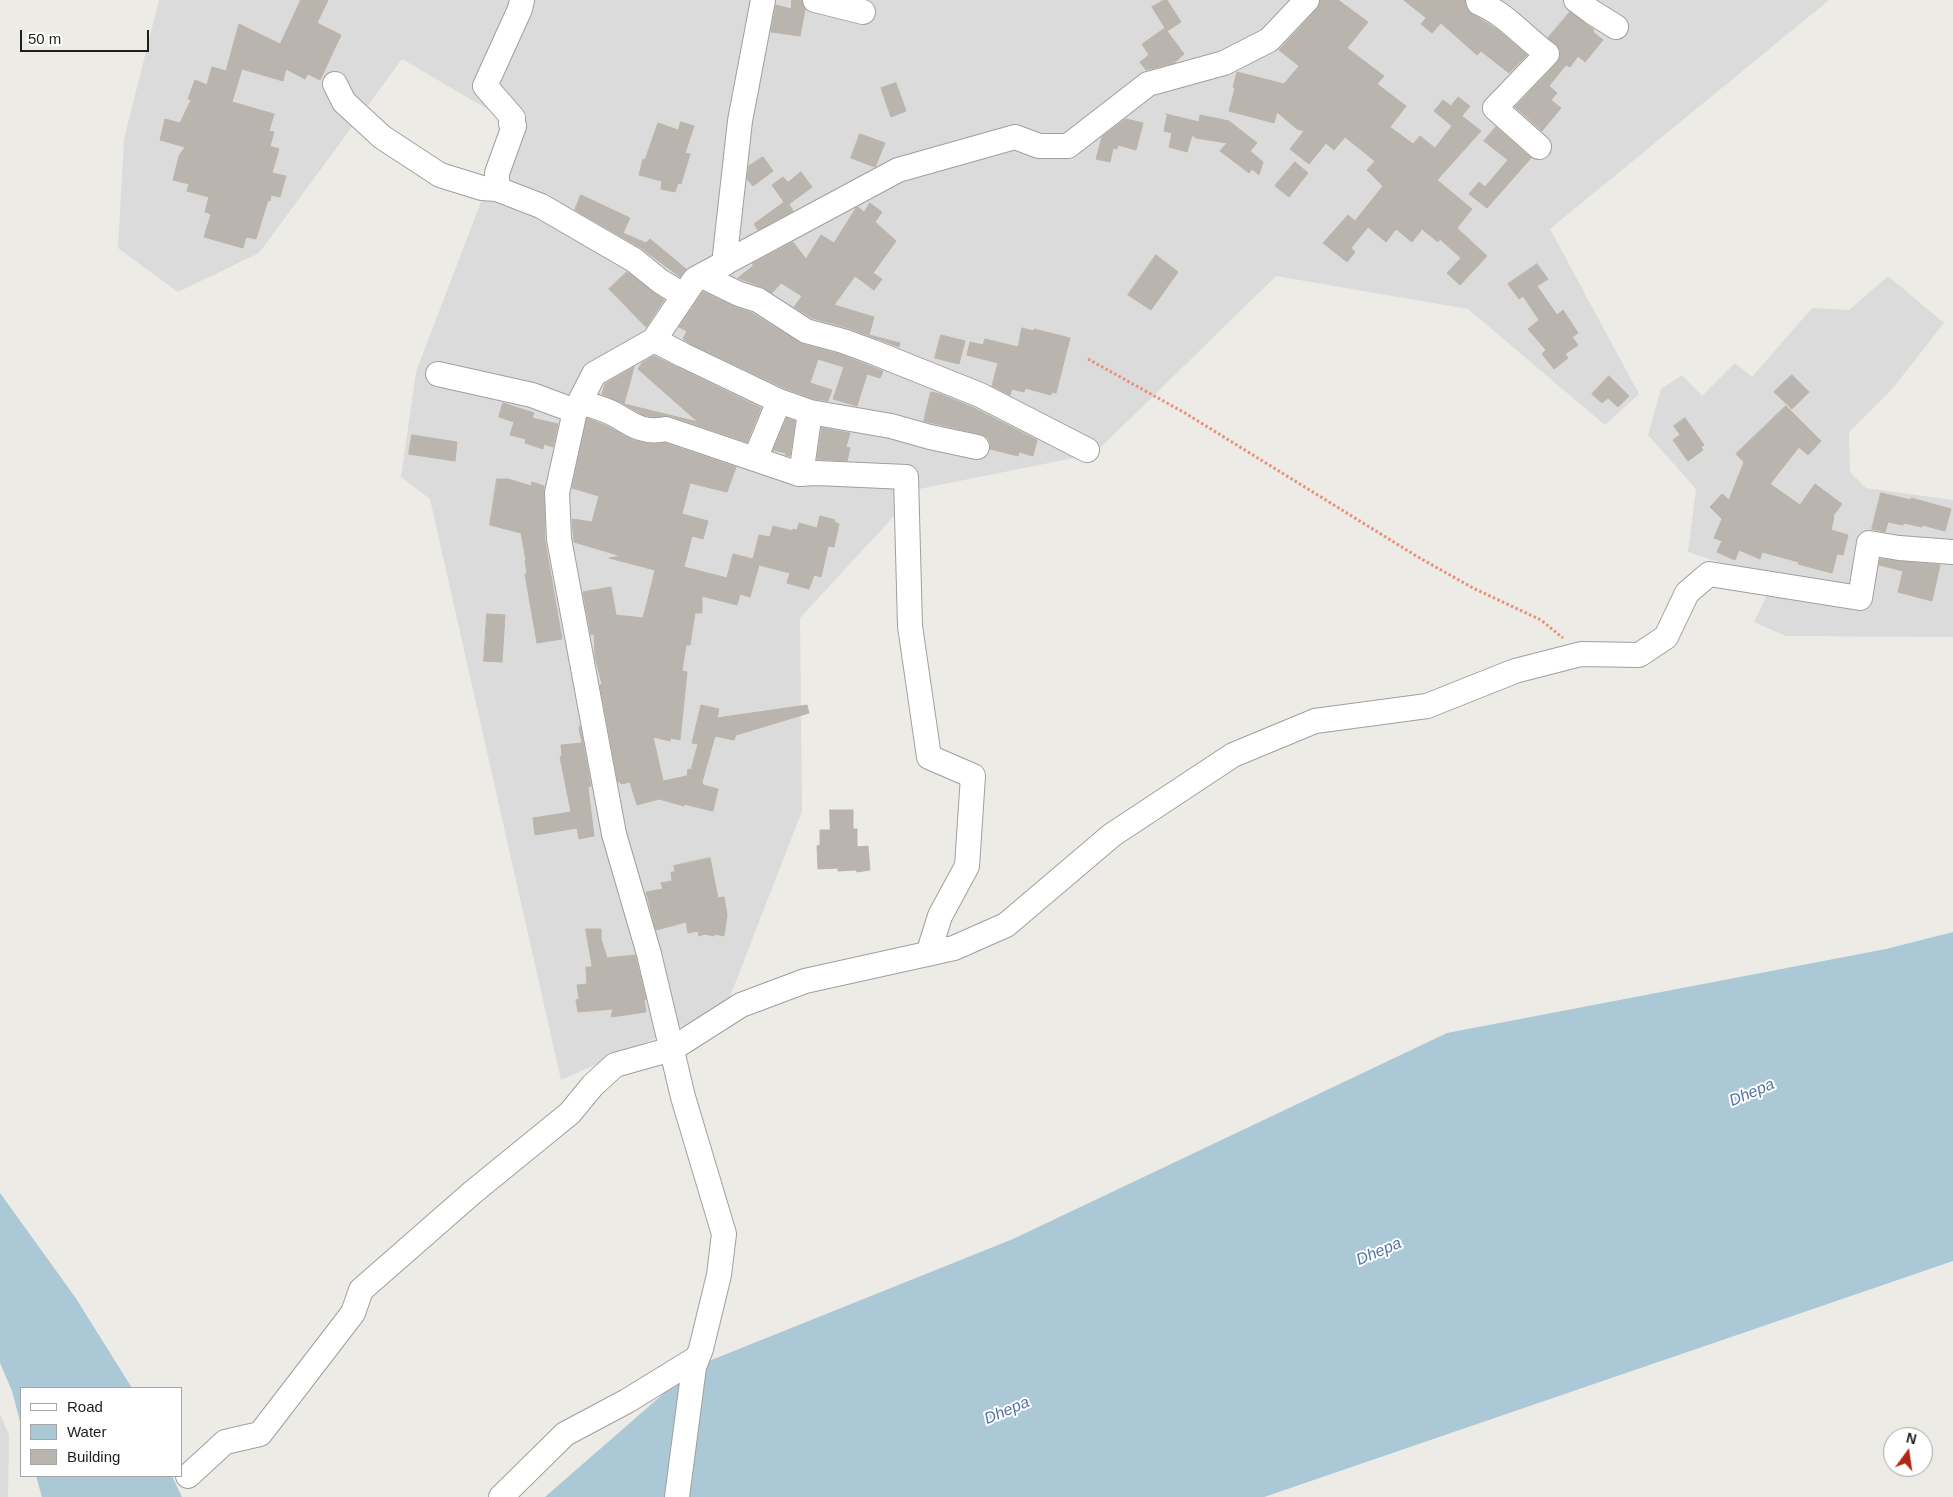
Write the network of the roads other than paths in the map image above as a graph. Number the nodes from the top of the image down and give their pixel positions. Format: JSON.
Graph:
{"nodes":[{"id":1,"x":522,"y":0,"type":"edge"},
{"id":2,"x":763,"y":0,"type":"edge"},
{"id":3,"x":815,"y":0,"type":"edge"},
{"id":4,"x":1307,"y":0,"type":"edge"},
{"id":5,"x":1478,"y":0,"type":"edge"},
{"id":6,"x":1579,"y":1,"type":"edge"},
{"id":7,"x":863,"y":12,"type":"dead end"},
{"id":8,"x":1616,"y":27,"type":"dead end"},
{"id":9,"x":335,"y":84,"type":"dead end"},
{"id":10,"x":1540,"y":147,"type":"dead end"},
{"id":11,"x":497,"y":189,"type":"junction"},
{"id":12,"x":724,"y":264,"type":"junction"},
{"id":13,"x":702,"y":276,"type":"junction"},
{"id":14,"x":684,"y":296,"type":"junction"},
{"id":15,"x":654,"y":340,"type":"junction"},
{"id":16,"x":438,"y":374,"type":"dead end"},
{"id":17,"x":779,"y":401,"type":"junction"},
{"id":18,"x":575,"y":411,"type":"junction"},
{"id":19,"x":810,"y":412,"type":"junction"},
{"id":20,"x":977,"y":447,"type":"dead end"},
{"id":21,"x":1087,"y":450,"type":"dead end"},
{"id":22,"x":755,"y":459,"type":"junction"},
{"id":23,"x":799,"y":474,"type":"junction"},
{"id":24,"x":1953,"y":552,"type":"edge"},
{"id":25,"x":928,"y":954,"type":"junction"},
{"id":26,"x":672,"y":1049,"type":"junction"},
{"id":27,"x":697,"y":1358,"type":"junction"},
{"id":28,"x":188,"y":1476,"type":"dead end"},
{"id":29,"x":501,"y":1497,"type":"edge"},
{"id":30,"x":677,"y":1497,"type":"edge"}],
"edges":[{"from":1,"to":11,"type":"street"},
{"from":2,"to":12,"type":"street"},
{"from":3,"to":7,"type":"street"},
{"from":4,"to":12,"type":"street"},
{"from":5,"to":10,"type":"street"},
{"from":6,"to":8,"type":"street"},
{"from":9,"to":11,"type":"street"},
{"from":11,"to":14,"type":"street"},
{"from":12,"to":13,"type":"street"},
{"from":13,"to":14,"type":"street"},
{"from":13,"to":21,"type":"street"},
{"from":14,"to":15,"type":"street"},
{"from":15,"to":17,"type":"street"},
{"from":15,"to":18,"type":"street"},
{"from":16,"to":18,"type":"street"},
{"from":17,"to":19,"type":"street"},
{"from":17,"to":22,"type":"street"},
{"from":18,"to":22,"type":"street"},
{"from":18,"to":26,"type":"street"},
{"from":19,"to":20,"type":"street"},
{"from":19,"to":23,"type":"street"},
{"from":22,"to":23,"type":"street"},
{"from":23,"to":25,"type":"street"},
{"from":24,"to":25,"type":"street"},
{"from":25,"to":26,"type":"street"},
{"from":26,"to":27,"type":"street"},
{"from":26,"to":28,"type":"street"},
{"from":27,"to":29,"type":"street"},
{"from":27,"to":30,"type":"street"}]}
